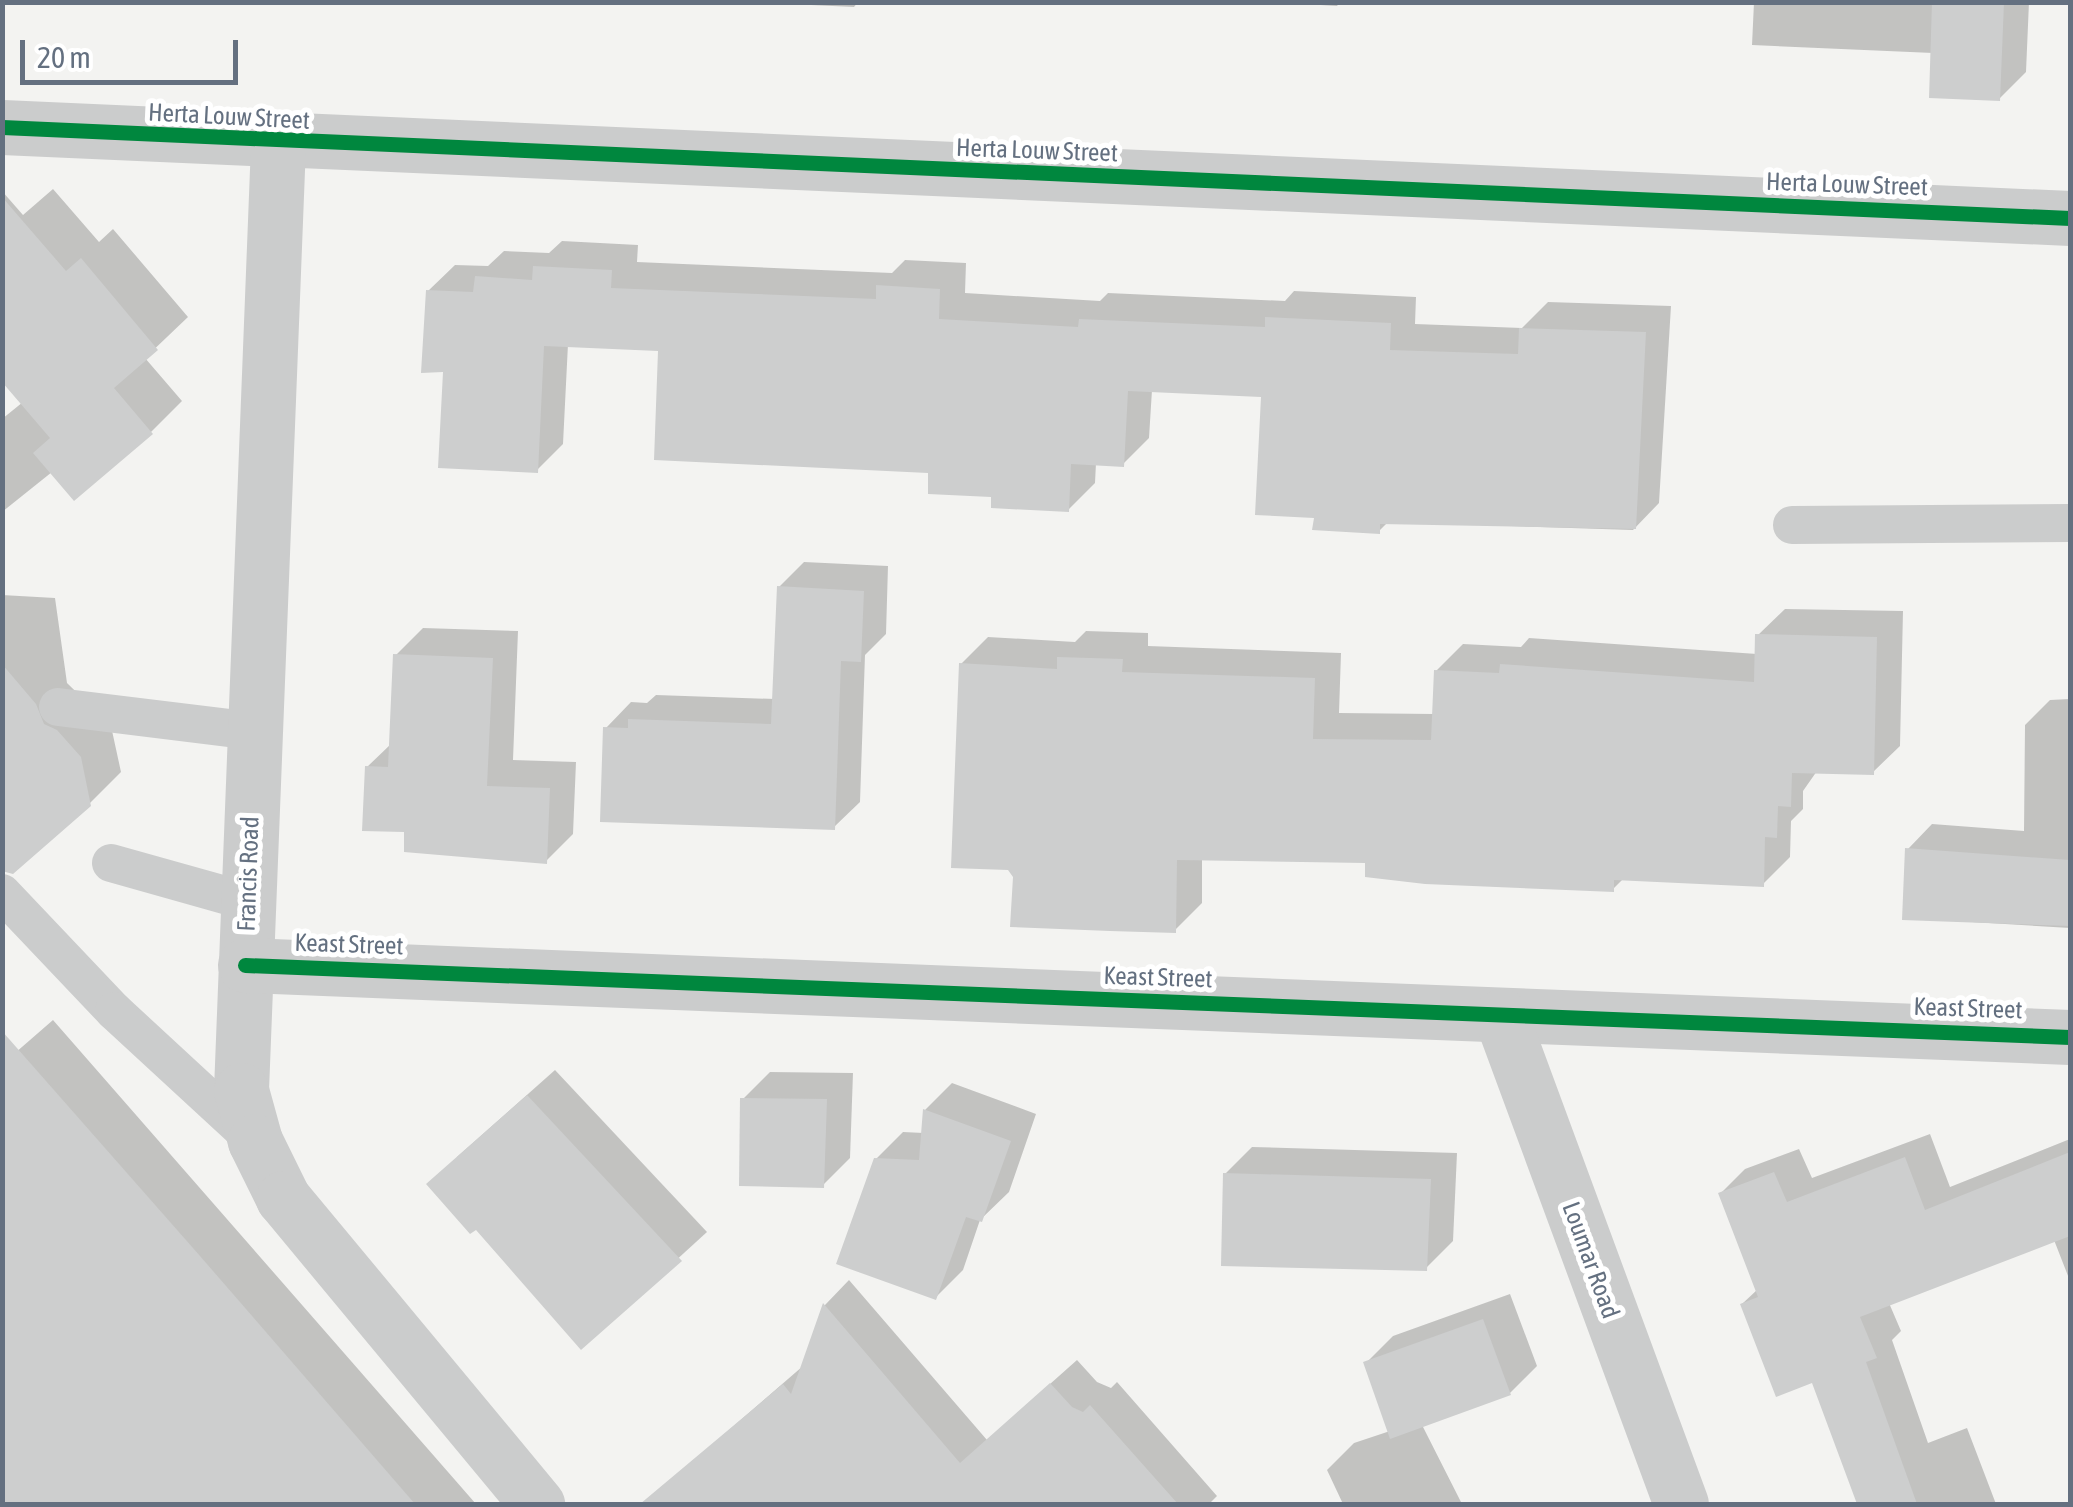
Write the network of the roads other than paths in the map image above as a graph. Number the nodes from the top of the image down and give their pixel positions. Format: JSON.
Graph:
{"nodes":[{"id":1,"x":2,"y":128,"type":"edge"},
{"id":2,"x":278,"y":144,"type":"junction"},
{"id":3,"x":2070,"y":218,"type":"edge"},
{"id":4,"x":2070,"y":522,"type":"edge"},
{"id":5,"x":1792,"y":525,"type":"dead end"},
{"id":6,"x":58,"y":707,"type":"dead end"},
{"id":7,"x":253,"y":731,"type":"junction"},
{"id":8,"x":111,"y":862,"type":"dead end"},
{"id":9,"x":2,"y":894,"type":"edge"},
{"id":10,"x":246,"y":901,"type":"junction"},
{"id":11,"x":244,"y":965,"type":"junction"},
{"id":12,"x":1501,"y":1016,"type":"junction"},
{"id":13,"x":2070,"y":1037,"type":"edge"},
{"id":14,"x":256,"y":1142,"type":"junction"},
{"id":15,"x":537,"y":1504,"type":"edge"},
{"id":16,"x":1681,"y":1504,"type":"edge"}],
"edges":[{"from":1,"to":2,"type":"street","name":"Herta Louw Street"},
{"from":2,"to":3,"type":"street","name":"Herta Louw Street"},
{"from":2,"to":7,"type":"street","name":"Francis Road"},
{"from":4,"to":5,"type":"lane"},
{"from":6,"to":7,"type":"lane"},
{"from":7,"to":10,"type":"street","name":"Francis Road"},
{"from":8,"to":10,"type":"lane"},
{"from":9,"to":14,"type":"lane"},
{"from":10,"to":11,"type":"street","name":"Francis Road"},
{"from":11,"to":12,"type":"street","name":"Keast Street"},
{"from":11,"to":14,"type":"street","name":"Francis Road"},
{"from":12,"to":13,"type":"street","name":"Keast Street"},
{"from":12,"to":16,"type":"street","name":"Loumar Road"},
{"from":14,"to":15,"type":"street","name":"Francis Road"}]}
